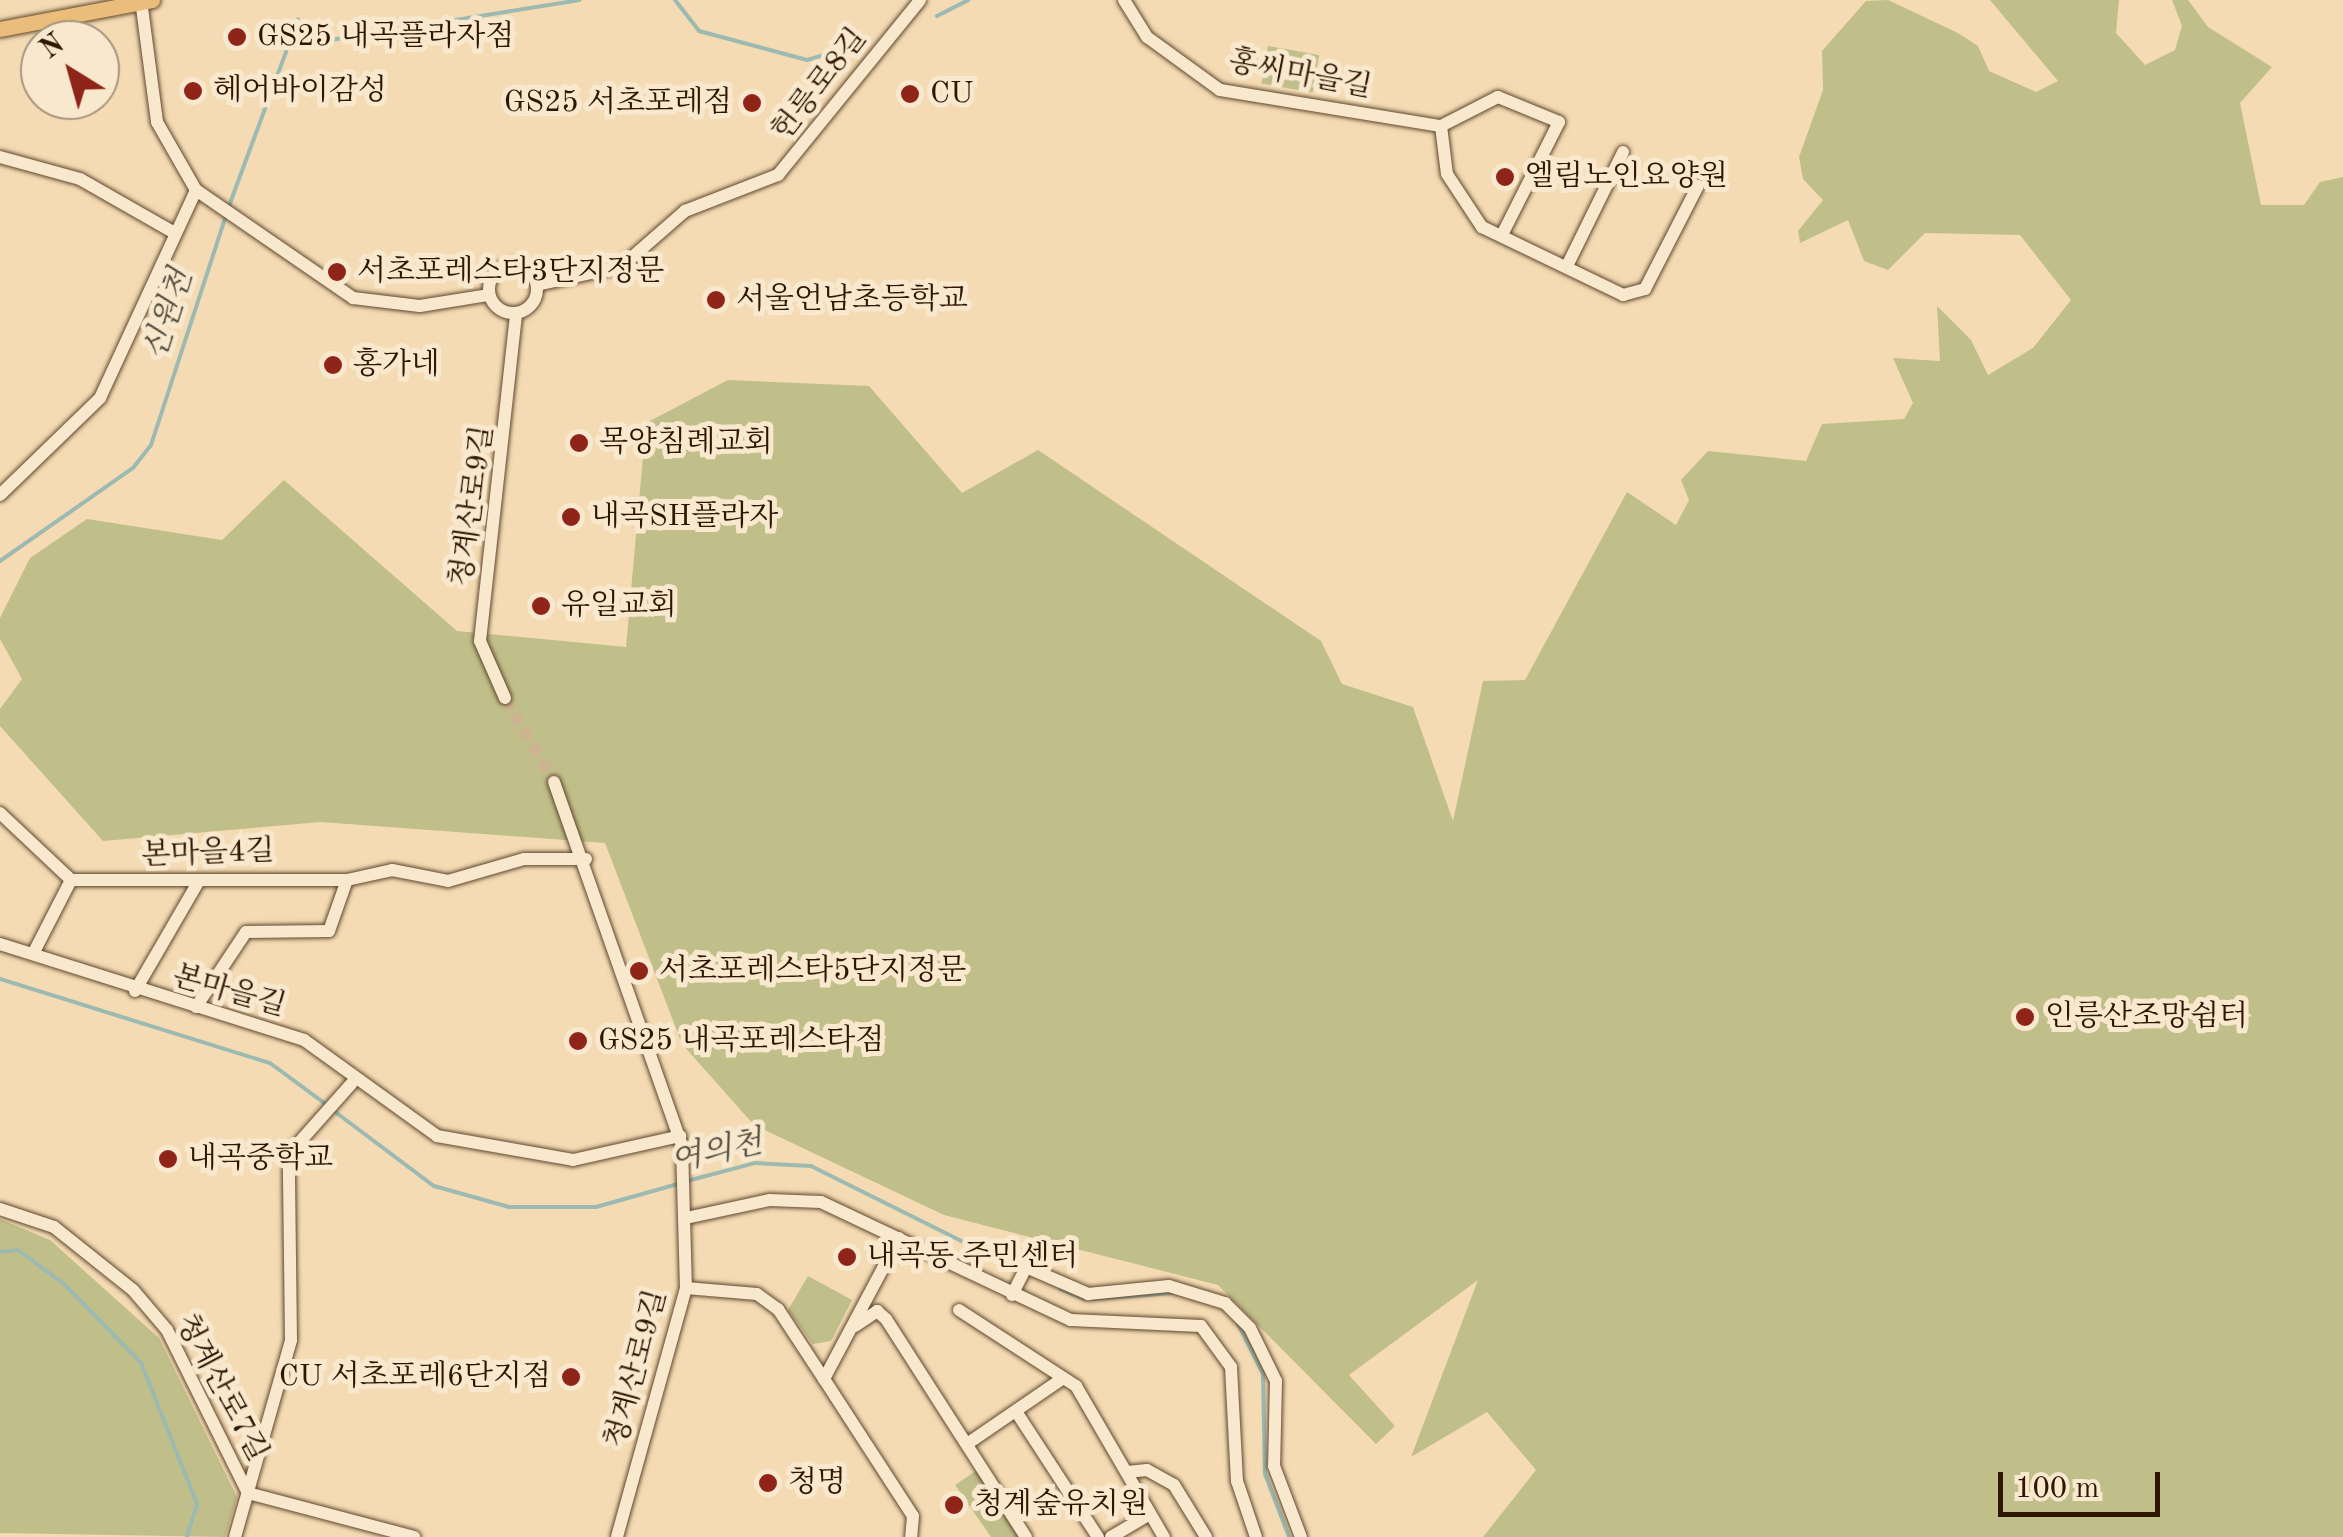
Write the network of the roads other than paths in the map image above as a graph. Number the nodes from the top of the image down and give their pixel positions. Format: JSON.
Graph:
{"nodes":[{"id":1,"x":152,"y":0,"type":"edge"},
{"id":2,"x":920,"y":0,"type":"edge"},
{"id":3,"x":1124,"y":0,"type":"edge"},
{"id":4,"x":141,"y":1,"type":"edge"},
{"id":5,"x":0,"y":29,"type":"edge"},
{"id":6,"x":1441,"y":126,"type":"junction"},
{"id":7,"x":1623,"y":152,"type":"dead end"},
{"id":8,"x":0,"y":156,"type":"edge"},
{"id":9,"x":1698,"y":186,"type":"dead end"},
{"id":10,"x":196,"y":190,"type":"junction"},
{"id":11,"x":173,"y":232,"type":"junction"},
{"id":12,"x":1502,"y":235,"type":"junction"},
{"id":13,"x":1567,"y":266,"type":"junction"},
{"id":14,"x":537,"y":285,"type":"junction"},
{"id":15,"x":489,"y":294,"type":"junction"},
{"id":16,"x":516,"y":314,"type":"junction"},
{"id":17,"x":0,"y":495,"type":"edge"},
{"id":18,"x":506,"y":698,"type":"tunnel mouth"},
{"id":19,"x":554,"y":782,"type":"tunnel mouth"},
{"id":20,"x":0,"y":813,"type":"edge"},
{"id":21,"x":586,"y":859,"type":"junction"},
{"id":22,"x":66,"y":875,"type":"junction"},
{"id":23,"x":347,"y":880,"type":"junction"},
{"id":24,"x":197,"y":884,"type":"junction"},
{"id":25,"x":0,"y":944,"type":"edge"},
{"id":26,"x":34,"y":950,"type":"junction"},
{"id":27,"x":135,"y":990,"type":"junction"},
{"id":28,"x":196,"y":1007,"type":"junction"},
{"id":29,"x":348,"y":1088,"type":"junction"},
{"id":30,"x":681,"y":1141,"type":"junction"},
{"id":31,"x":0,"y":1210,"type":"edge"},
{"id":32,"x":685,"y":1214,"type":"junction"},
{"id":33,"x":898,"y":1238,"type":"junction"},
{"id":34,"x":686,"y":1288,"type":"junction"},
{"id":35,"x":1012,"y":1295,"type":"junction"},
{"id":36,"x":960,"y":1310,"type":"dead end"},
{"id":37,"x":853,"y":1327,"type":"junction"},
{"id":38,"x":824,"y":1379,"type":"junction"},
{"id":39,"x":1062,"y":1379,"type":"junction"},
{"id":40,"x":1019,"y":1416,"type":"junction"},
{"id":41,"x":967,"y":1444,"type":"junction"},
{"id":42,"x":1127,"y":1472,"type":"junction"},
{"id":43,"x":248,"y":1493,"type":"junction"},
{"id":44,"x":1150,"y":1514,"type":"junction"},
{"id":45,"x":235,"y":1537,"type":"edge"},
{"id":46,"x":414,"y":1537,"type":"edge"},
{"id":47,"x":617,"y":1537,"type":"edge"},
{"id":48,"x":912,"y":1537,"type":"edge"},
{"id":49,"x":1026,"y":1537,"type":"edge"},
{"id":50,"x":1098,"y":1537,"type":"edge"},
{"id":51,"x":1111,"y":1537,"type":"edge"},
{"id":52,"x":1164,"y":1537,"type":"edge"},
{"id":53,"x":1206,"y":1537,"type":"edge"},
{"id":54,"x":1256,"y":1537,"type":"edge"},
{"id":55,"x":1300,"y":1537,"type":"edge"}],
"edges":[{"from":1,"to":4,"type":"main road"},
{"from":2,"to":14,"type":"street","name":"헌릉로8길"},
{"from":3,"to":6,"type":"street","name":"홍씨마을길"},
{"from":4,"to":5,"type":"main road"},
{"from":4,"to":10,"type":"street"},
{"from":6,"to":12,"type":"street"},
{"from":6,"to":12,"type":"street"},
{"from":7,"to":13,"type":"street"},
{"from":8,"to":11,"type":"street"},
{"from":9,"to":13,"type":"street"},
{"from":10,"to":11,"type":"street"},
{"from":10,"to":15,"type":"street"},
{"from":11,"to":17,"type":"street"},
{"from":12,"to":13,"type":"street"},
{"from":14,"to":15,"type":"street"},
{"from":14,"to":16,"type":"street"},
{"from":15,"to":16,"type":"street"},
{"from":16,"to":18,"type":"street","name":"청계산로9길"},
{"from":19,"to":21,"type":"street"},
{"from":20,"to":22,"type":"street"},
{"from":21,"to":23,"type":"street"},
{"from":21,"to":30,"type":"street"},
{"from":22,"to":24,"type":"street","name":"본마을4길"},
{"from":22,"to":26,"type":"street"},
{"from":23,"to":24,"type":"street","name":"본마을4길"},
{"from":23,"to":28,"type":"street"},
{"from":24,"to":27,"type":"street","name":"본마을길"},
{"from":25,"to":26,"type":"street","name":"본마을길"},
{"from":26,"to":27,"type":"street","name":"본마을길"},
{"from":27,"to":28,"type":"street","name":"본마을길"},
{"from":28,"to":29,"type":"street","name":"본마을길"},
{"from":29,"to":30,"type":"street"},
{"from":29,"to":43,"type":"street","name":"청계산로7길"},
{"from":30,"to":32,"type":"street","name":"청계산로9길"},
{"from":31,"to":43,"type":"street","name":"청계산로7길"},
{"from":32,"to":33,"type":"street"},
{"from":32,"to":34,"type":"street","name":"청계산로9길"},
{"from":33,"to":35,"type":"street"},
{"from":33,"to":37,"type":"street"},
{"from":34,"to":38,"type":"street"},
{"from":34,"to":47,"type":"street","name":"청계산로9길"},
{"from":35,"to":54,"type":"street"},
{"from":35,"to":55,"type":"street"},
{"from":36,"to":39,"type":"street"},
{"from":37,"to":38,"type":"street"},
{"from":37,"to":41,"type":"street"},
{"from":38,"to":48,"type":"street"},
{"from":39,"to":40,"type":"street"},
{"from":39,"to":42,"type":"street"},
{"from":40,"to":41,"type":"street"},
{"from":40,"to":50,"type":"street"},
{"from":41,"to":49,"type":"street"},
{"from":42,"to":44,"type":"street"},
{"from":42,"to":53,"type":"street"},
{"from":43,"to":45,"type":"street","name":"청계산로7길"},
{"from":43,"to":46,"type":"street"},
{"from":44,"to":51,"type":"street"},
{"from":44,"to":52,"type":"street"}]}
